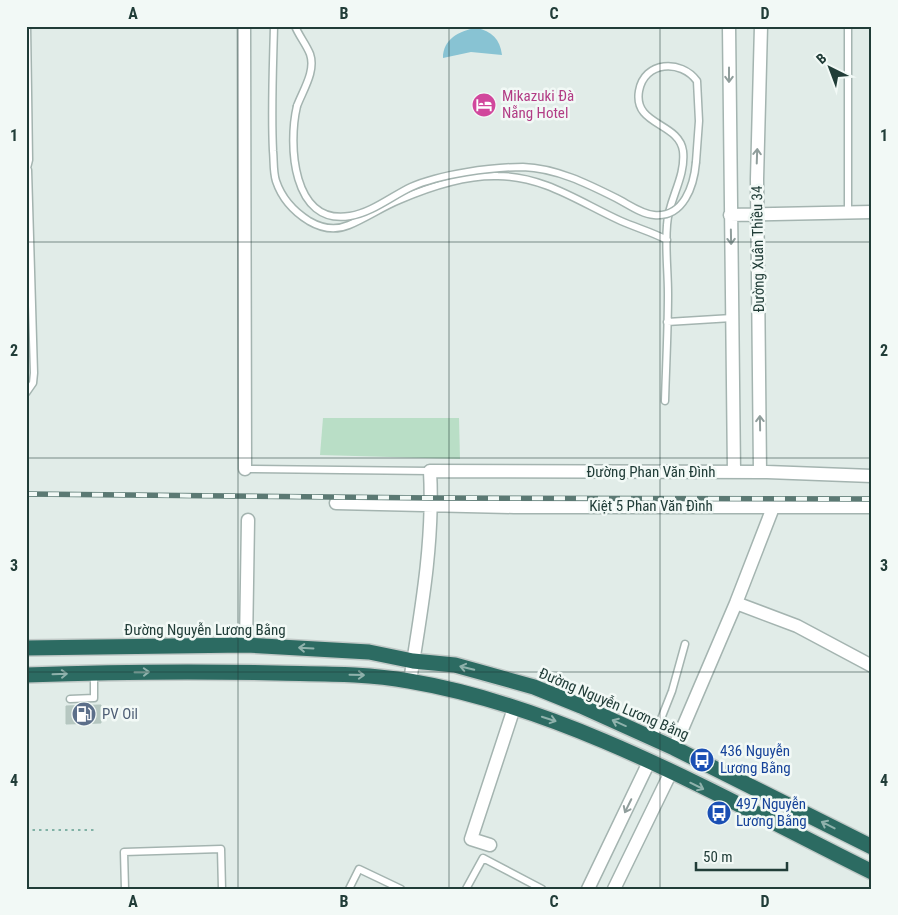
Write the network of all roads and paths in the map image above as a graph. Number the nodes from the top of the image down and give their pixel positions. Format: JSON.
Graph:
{"nodes":[{"id":1,"x":27,"y":26,"type":"edge"},
{"id":2,"x":244,"y":26,"type":"edge"},
{"id":3,"x":274,"y":26,"type":"edge"},
{"id":4,"x":295,"y":26,"type":"edge"},
{"id":5,"x":729,"y":26,"type":"edge"},
{"id":6,"x":761,"y":26,"type":"edge"},
{"id":7,"x":848,"y":26,"type":"edge"},
{"id":8,"x":27,"y":171,"type":"edge"},
{"id":9,"x":848,"y":212,"type":"junction"},
{"id":10,"x":872,"y":212,"type":"edge"},
{"id":11,"x":757,"y":214,"type":"junction"},
{"id":12,"x":730,"y":215,"type":"junction"},
{"id":13,"x":667,"y":240,"type":"junction"},
{"id":14,"x":732,"y":318,"type":"junction"},
{"id":15,"x":667,"y":322,"type":"junction"},
{"id":16,"x":26,"y":393,"type":"edge"},
{"id":17,"x":665,"y":401,"type":"dead end"},
{"id":18,"x":245,"y":469,"type":"joint"},
{"id":19,"x":430,"y":471,"type":"junction"},
{"id":20,"x":734,"y":472,"type":"junction"},
{"id":21,"x":760,"y":472,"type":"junction"},
{"id":22,"x":872,"y":476,"type":"edge"},
{"id":23,"x":336,"y":503,"type":"dead end"},
{"id":24,"x":774,"y":505,"type":"junction"},
{"id":25,"x":431,"y":506,"type":"junction"},
{"id":26,"x":872,"y":507,"type":"edge"},
{"id":27,"x":248,"y":520,"type":"dead end"},
{"id":28,"x":736,"y":604,"type":"junction"},
{"id":29,"x":685,"y":644,"type":"dead end"},
{"id":30,"x":246,"y":645,"type":"junction"},
{"id":31,"x":26,"y":648,"type":"edge"},
{"id":32,"x":413,"y":661,"type":"junction"},
{"id":33,"x":872,"y":666,"type":"edge"},
{"id":34,"x":94,"y":673,"type":"junction"},
{"id":35,"x":26,"y":675,"type":"edge"},
{"id":36,"x":410,"y":681,"type":"junction"},
{"id":37,"x":70,"y":699,"type":"dead end"},
{"id":38,"x":514,"y":708,"type":"junction"},
{"id":39,"x":653,"y":738,"type":"junction"},
{"id":40,"x":674,"y":748,"type":"junction"},
{"id":41,"x":649,"y":762,"type":"junction"},
{"id":42,"x":671,"y":772,"type":"junction"},
{"id":43,"x":26,"y":830,"type":"edge"},
{"id":44,"x":97,"y":830,"type":"dead end"},
{"id":45,"x":490,"y":845,"type":"dead end"},
{"id":46,"x":872,"y":847,"type":"edge"},
{"id":47,"x":872,"y":872,"type":"edge"},
{"id":48,"x":125,"y":889,"type":"edge"},
{"id":49,"x":222,"y":889,"type":"edge"},
{"id":50,"x":349,"y":889,"type":"edge"},
{"id":51,"x":401,"y":889,"type":"edge"},
{"id":52,"x":466,"y":889,"type":"edge"},
{"id":53,"x":542,"y":889,"type":"edge"},
{"id":54,"x":588,"y":889,"type":"edge"},
{"id":55,"x":614,"y":889,"type":"edge"}],
"edges":[{"from":1,"to":8,"type":"lane"},
{"from":2,"to":18,"type":"street"},
{"from":3,"to":13,"type":"lane"},
{"from":4,"to":13,"type":"lane","bridge":true},
{"from":5,"to":12,"type":"street","name":"Đường Xuân Thiều 34","one_way":true},
{"from":11,"to":6,"type":"street","name":"Đường Xuân Thiều 34","one_way":true},
{"from":7,"to":9,"type":"lane"},
{"from":8,"to":16,"type":"lane"},
{"from":9,"to":10,"type":"street"},
{"from":9,"to":11,"type":"street"},
{"from":11,"to":12,"type":"street"},
{"from":21,"to":11,"type":"street","name":"Đường Xuân Thiều 34","one_way":true},
{"from":12,"to":14,"type":"street","name":"Đường Xuân Thiều 34","one_way":true},
{"from":13,"to":15,"type":"lane"},
{"from":14,"to":15,"type":"lane"},
{"from":14,"to":20,"type":"street","name":"Đường Xuân Thiều 34"},
{"from":15,"to":17,"type":"lane"},
{"from":18,"to":19,"type":"lane"},
{"from":19,"to":20,"type":"street","name":"Đường Phan Văn Đình"},
{"from":19,"to":25,"type":"street"},
{"from":20,"to":21,"type":"street","name":"Đường Phan Văn Đình"},
{"from":21,"to":22,"type":"street","name":"Đường Phan Văn Đình"},
{"from":23,"to":25,"type":"street","name":"Kiệt 5 Phan Văn Đình"},
{"from":24,"to":25,"type":"street","name":"Kiệt 5 Phan Văn Đình"},
{"from":24,"to":26,"type":"street","name":"Kiệt 5 Phan Văn Đình"},
{"from":24,"to":28,"type":"street"},
{"from":25,"to":32,"type":"street"},
{"from":27,"to":30,"type":"street"},
{"from":28,"to":33,"type":"street"},
{"from":28,"to":40,"type":"street"},
{"from":29,"to":39,"type":"lane"},
{"from":30,"to":31,"type":"highway","name":"Đường Nguyễn Lương Bằng"},
{"from":32,"to":30,"type":"highway","name":"Đường Nguyễn Lương Bằng","one_way":true},
{"from":32,"to":36,"type":"street"},
{"from":39,"to":32,"type":"highway","name":"Đường Nguyễn Lương Bằng","one_way":true},
{"from":35,"to":34,"type":"highway","one_way":true},
{"from":34,"to":36,"type":"highway","one_way":true},
{"from":34,"to":37,"type":"lane"},
{"from":36,"to":38,"type":"highway"},
{"from":38,"to":41,"type":"highway","one_way":true},
{"from":38,"to":45,"type":"street"},
{"from":39,"to":40,"type":"highway","name":"Đường Nguyễn Lương Bằng"},
{"from":46,"to":40,"type":"highway","name":"Đường Nguyễn Lương Bằng","one_way":true},
{"from":41,"to":42,"type":"highway"},
{"from":41,"to":54,"type":"street","one_way":true},
{"from":42,"to":47,"type":"highway","one_way":true},
{"from":42,"to":55,"type":"street"},
{"from":43,"to":44,"type":"path"},
{"from":48,"to":49,"type":"lane"},
{"from":50,"to":51,"type":"lane"},
{"from":52,"to":53,"type":"lane"}]}
